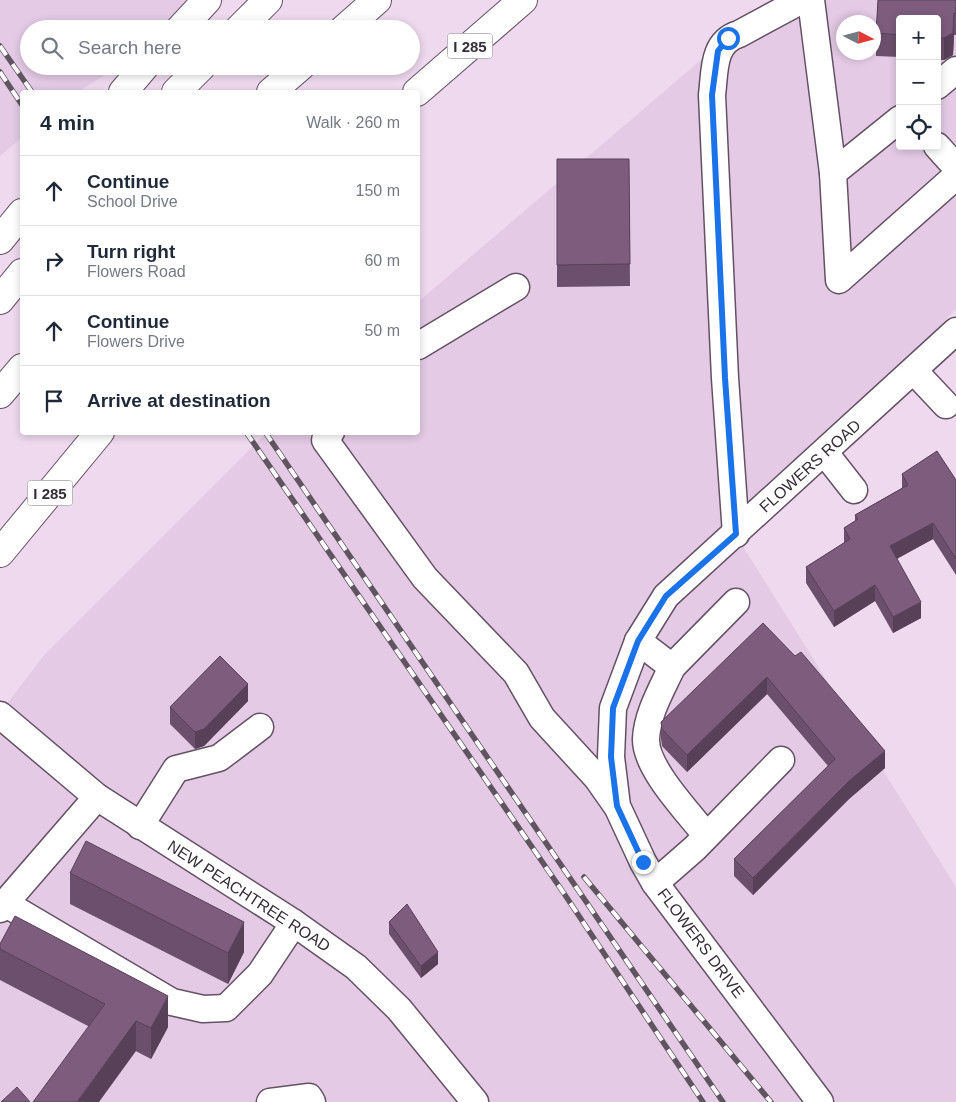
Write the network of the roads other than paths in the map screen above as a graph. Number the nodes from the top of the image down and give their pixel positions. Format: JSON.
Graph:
{"nodes":[{"id":1,"x":207,"y":0,"type":"edge"},
{"id":2,"x":268,"y":0,"type":"edge"},
{"id":3,"x":377,"y":0,"type":"edge"},
{"id":4,"x":523,"y":0,"type":"edge"},
{"id":5,"x":802,"y":0,"type":"edge"},
{"id":6,"x":811,"y":0,"type":"edge"},
{"id":7,"x":188,"y":20,"type":"edge"},
{"id":8,"x":248,"y":20,"type":"edge"},
{"id":9,"x":354,"y":20,"type":"edge"},
{"id":10,"x":956,"y":70,"type":"edge"},
{"id":11,"x":137,"y":75,"type":"edge"},
{"id":12,"x":193,"y":75,"type":"edge"},
{"id":13,"x":291,"y":75,"type":"edge"},
{"id":14,"x":941,"y":83,"type":"edge"},
{"id":15,"x":125,"y":90,"type":"edge"},
{"id":16,"x":178,"y":90,"type":"edge"},
{"id":17,"x":273,"y":90,"type":"edge"},
{"id":18,"x":419,"y":90,"type":"edge"},
{"id":19,"x":896,"y":122,"type":"edge"},
{"id":20,"x":941,"y":150,"type":"edge"},
{"id":21,"x":956,"y":167,"type":"edge"},
{"id":22,"x":833,"y":173,"type":"junction"},
{"id":23,"x":956,"y":176,"type":"edge"},
{"id":24,"x":20,"y":215,"type":"edge"},
{"id":25,"x":0,"y":240,"type":"edge"},
{"id":26,"x":20,"y":275,"type":"edge"},
{"id":27,"x":516,"y":287,"type":"dead end"},
{"id":28,"x":0,"y":300,"type":"edge"},
{"id":29,"x":955,"y":335,"type":"edge"},
{"id":30,"x":420,"y":345,"type":"edge"},
{"id":31,"x":20,"y":370,"type":"edge"},
{"id":32,"x":914,"y":371,"type":"junction"},
{"id":33,"x":0,"y":394,"type":"edge"},
{"id":34,"x":946,"y":405,"type":"dead end"},
{"id":35,"x":98,"y":435,"type":"edge"},
{"id":36,"x":329,"y":435,"type":"edge"},
{"id":37,"x":825,"y":452,"type":"junction"},
{"id":38,"x":854,"y":490,"type":"dead end"},
{"id":39,"x":736,"y":534,"type":"junction"},
{"id":40,"x":0,"y":553,"type":"edge"},
{"id":41,"x":736,"y":602,"type":"dead end"},
{"id":42,"x":638,"y":641,"type":"junction"},
{"id":43,"x":672,"y":667,"type":"junction"},
{"id":44,"x":613,"y":708,"type":"joint"},
{"id":45,"x":0,"y":715,"type":"edge"},
{"id":46,"x":260,"y":727,"type":"dead end"},
{"id":47,"x":781,"y":760,"type":"dead end"},
{"id":48,"x":97,"y":797,"type":"junction"},
{"id":49,"x":617,"y":806,"type":"junction"},
{"id":50,"x":140,"y":826,"type":"junction"},
{"id":51,"x":706,"y":836,"type":"junction"},
{"id":52,"x":655,"y":883,"type":"junction"},
{"id":53,"x":3,"y":907,"type":"edge"},
{"id":54,"x":294,"y":923,"type":"junction"},
{"id":55,"x":270,"y":1102,"type":"edge"},
{"id":56,"x":312,"y":1102,"type":"edge"},
{"id":57,"x":474,"y":1102,"type":"edge"},
{"id":58,"x":820,"y":1102,"type":"edge"}],
"edges":[{"from":1,"to":7,"type":"main road"},
{"from":2,"to":8,"type":"main road"},
{"from":3,"to":9,"type":"main road"},
{"from":4,"to":18,"type":"main road","number":"I 285"},
{"from":5,"to":39,"type":"street"},
{"from":6,"to":22,"type":"street"},
{"from":10,"to":14,"type":"street"},
{"from":11,"to":15,"type":"main road"},
{"from":12,"to":16,"type":"main road"},
{"from":13,"to":17,"type":"main road"},
{"from":19,"to":22,"type":"street"},
{"from":20,"to":21,"type":"street"},
{"from":22,"to":23,"type":"street"},
{"from":24,"to":25,"type":"main road"},
{"from":26,"to":28,"type":"main road"},
{"from":27,"to":30,"type":"street"},
{"from":29,"to":32,"type":"street","name":"FLOWERS ROAD"},
{"from":31,"to":33,"type":"main road"},
{"from":32,"to":34,"type":"street"},
{"from":32,"to":37,"type":"street","name":"FLOWERS ROAD"},
{"from":35,"to":40,"type":"main road","number":"I 285"},
{"from":36,"to":49,"type":"street"},
{"from":37,"to":38,"type":"street"},
{"from":37,"to":39,"type":"street","name":"FLOWERS ROAD"},
{"from":39,"to":42,"type":"street","name":"FLOWERS ROAD"},
{"from":41,"to":43,"type":"street"},
{"from":42,"to":43,"type":"street"},
{"from":42,"to":44,"type":"street","name":"FLOWERS ROAD"},
{"from":43,"to":51,"type":"street"},
{"from":44,"to":49,"type":"street","name":"FLOWERS DRIVE"},
{"from":45,"to":48,"type":"street","name":"NEW PEACHTREE ROAD"},
{"from":46,"to":50,"type":"street"},
{"from":47,"to":51,"type":"street"},
{"from":48,"to":50,"type":"street","name":"NEW PEACHTREE ROAD"},
{"from":48,"to":53,"type":"street"},
{"from":49,"to":52,"type":"street","name":"FLOWERS DRIVE"},
{"from":50,"to":54,"type":"street","name":"NEW PEACHTREE ROAD"},
{"from":51,"to":52,"type":"street"},
{"from":52,"to":58,"type":"street","name":"FLOWERS DRIVE"},
{"from":53,"to":54,"type":"street"},
{"from":54,"to":57,"type":"street","name":"NEW PEACHTREE ROAD"},
{"from":55,"to":56,"type":"street"}]}
